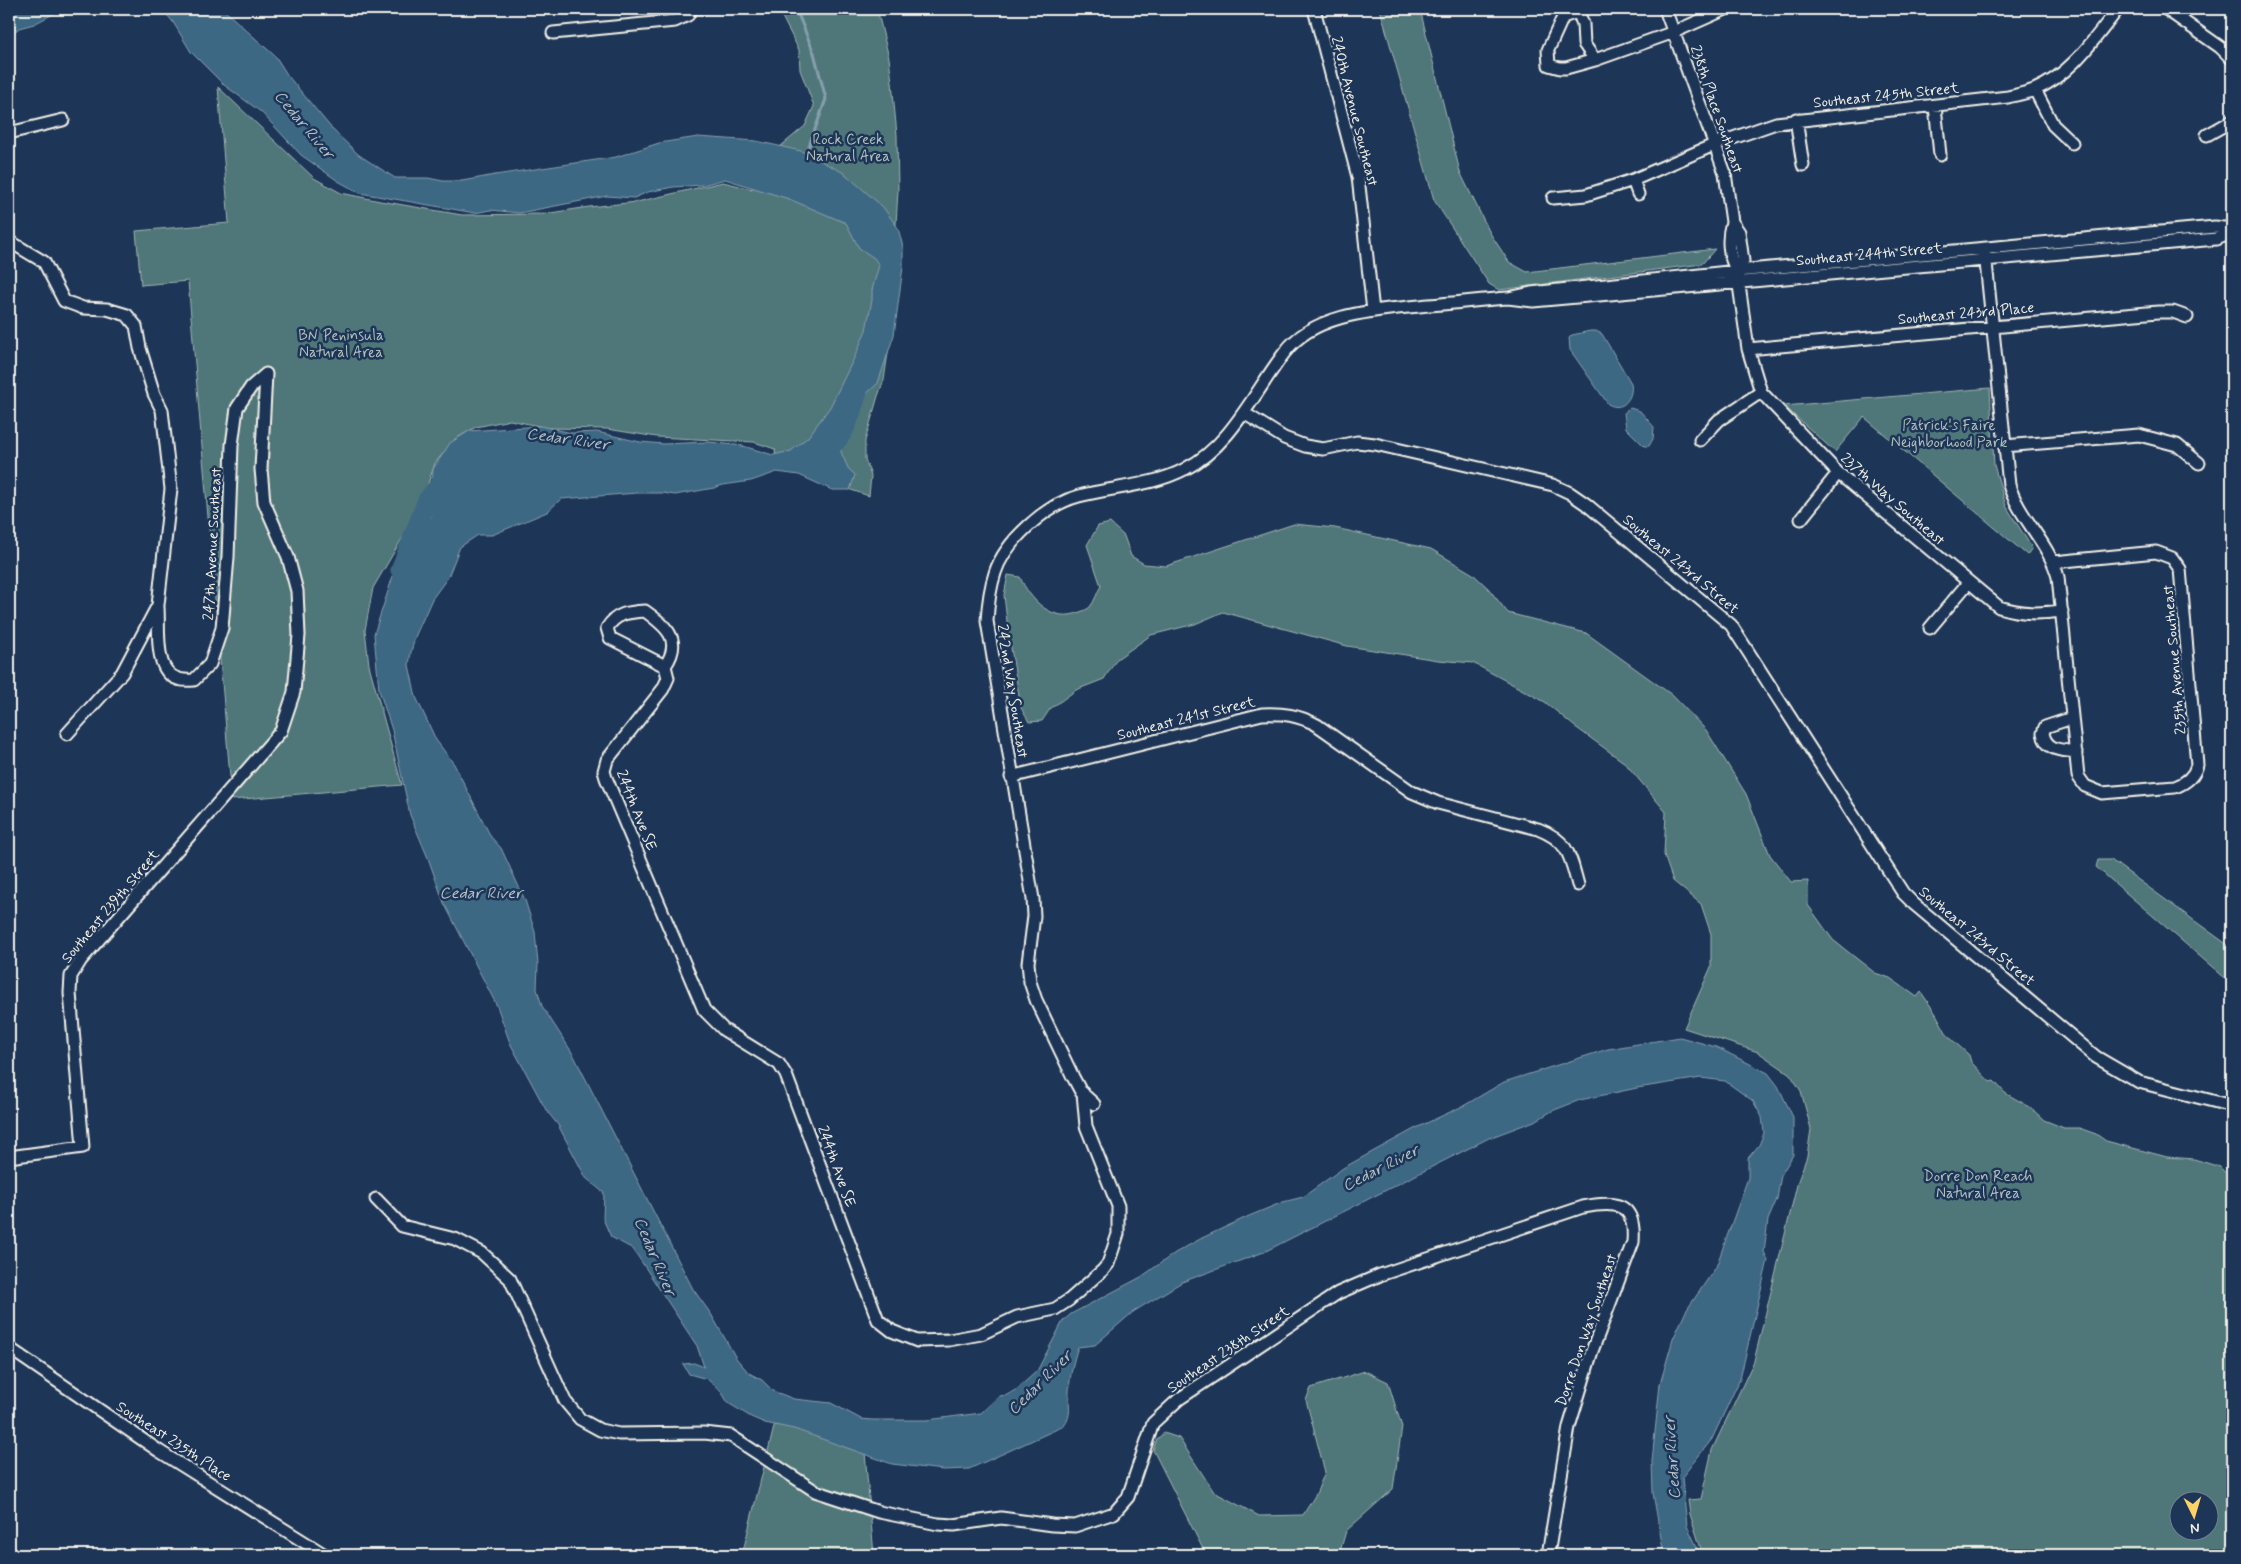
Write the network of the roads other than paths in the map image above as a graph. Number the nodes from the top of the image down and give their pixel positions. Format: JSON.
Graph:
{"nodes":[{"id":1,"x":1314,"y":9,"type":"edge"},
{"id":2,"x":1665,"y":9,"type":"edge"},
{"id":3,"x":1726,"y":9,"type":"edge"},
{"id":4,"x":2118,"y":9,"type":"edge"},
{"id":5,"x":2166,"y":9,"type":"edge"},
{"id":6,"x":689,"y":12,"type":"edge"},
{"id":7,"x":1674,"y":32,"type":"junction"},
{"id":8,"x":553,"y":33,"type":"dead end"},
{"id":9,"x":2232,"y":59,"type":"edge"},
{"id":10,"x":1595,"y":60,"type":"junction"},
{"id":11,"x":2035,"y":90,"type":"junction"},
{"id":12,"x":1935,"y":106,"type":"junction"},
{"id":13,"x":1796,"y":119,"type":"junction"},
{"id":14,"x":63,"y":120,"type":"dead end"},
{"id":15,"x":2232,"y":122,"type":"edge"},
{"id":16,"x":9,"y":133,"type":"edge"},
{"id":17,"x":2207,"y":134,"type":"dead end"},
{"id":18,"x":2072,"y":143,"type":"dead end"},
{"id":19,"x":1716,"y":144,"type":"junction"},
{"id":20,"x":1940,"y":155,"type":"dead end"},
{"id":21,"x":1803,"y":165,"type":"dead end"},
{"id":22,"x":1632,"y":180,"type":"junction"},
{"id":23,"x":1638,"y":194,"type":"dead end"},
{"id":24,"x":1553,"y":198,"type":"dead end"},
{"id":25,"x":2232,"y":231,"type":"edge"},
{"id":26,"x":9,"y":241,"type":"edge"},
{"id":27,"x":1985,"y":253,"type":"junction"},
{"id":28,"x":1738,"y":276,"type":"junction"},
{"id":29,"x":1373,"y":311,"type":"junction"},
{"id":30,"x":2187,"y":317,"type":"dead end"},
{"id":31,"x":1992,"y":325,"type":"junction"},
{"id":32,"x":1296,"y":341,"type":"joint"},
{"id":33,"x":1748,"y":349,"type":"junction"},
{"id":34,"x":266,"y":374,"type":"joint"},
{"id":35,"x":1761,"y":392,"type":"junction"},
{"id":36,"x":1244,"y":413,"type":"junction"},
{"id":37,"x":1700,"y":440,"type":"dead end"},
{"id":38,"x":2004,"y":446,"type":"junction"},
{"id":39,"x":2199,"y":463,"type":"dead end"},
{"id":40,"x":1838,"y":473,"type":"junction"},
{"id":41,"x":1801,"y":519,"type":"dead end"},
{"id":42,"x":2054,"y":562,"type":"junction"},
{"id":43,"x":1968,"y":583,"type":"junction"},
{"id":44,"x":158,"y":605,"type":"junction"},
{"id":45,"x":2062,"y":611,"type":"junction"},
{"id":46,"x":1930,"y":628,"type":"dead end"},
{"id":47,"x":665,"y":666,"type":"junction"},
{"id":48,"x":2072,"y":718,"type":"junction"},
{"id":49,"x":68,"y":734,"type":"dead end"},
{"id":50,"x":2076,"y":752,"type":"junction"},
{"id":51,"x":1011,"y":777,"type":"junction"},
{"id":52,"x":1578,"y":885,"type":"dead end"},
{"id":53,"x":1083,"y":1094,"type":"junction"},
{"id":54,"x":1094,"y":1104,"type":"dead end"},
{"id":55,"x":2232,"y":1106,"type":"edge"},
{"id":56,"x":9,"y":1157,"type":"edge"},
{"id":57,"x":376,"y":1199,"type":"dead end"},
{"id":58,"x":1622,"y":1207,"type":"joint"},
{"id":59,"x":9,"y":1348,"type":"edge"},
{"id":60,"x":325,"y":1555,"type":"edge"},
{"id":61,"x":1548,"y":1555,"type":"edge"}],
"edges":[{"from":1,"to":29,"type":"street","name":"240th Avenue Southeast"},
{"from":2,"to":7,"type":"street","name":"238th Place Southeast"},
{"from":3,"to":7,"type":"street"},
{"from":4,"to":11,"type":"street","name":"Southeast 245th Street"},
{"from":5,"to":9,"type":"street"},
{"from":6,"to":8,"type":"street"},
{"from":7,"to":10,"type":"street"},
{"from":7,"to":19,"type":"street","name":"238th Place Southeast"},
{"from":10,"to":10,"type":"street"},
{"from":11,"to":12,"type":"street","name":"Southeast 245th Street"},
{"from":11,"to":18,"type":"street"},
{"from":12,"to":13,"type":"street","name":"Southeast 245th Street"},
{"from":12,"to":20,"type":"street"},
{"from":13,"to":19,"type":"street","name":"Southeast 245th Street"},
{"from":13,"to":21,"type":"street"},
{"from":14,"to":16,"type":"street"},
{"from":15,"to":17,"type":"street"},
{"from":19,"to":22,"type":"street","name":"Southeast 245th Street"},
{"from":19,"to":28,"type":"street","name":"238th Place Southeast"},
{"from":22,"to":23,"type":"street"},
{"from":22,"to":24,"type":"street","name":"Southeast 245th Street"},
{"from":25,"to":27,"type":"street","name":"Southeast 244th Street"},
{"from":26,"to":44,"type":"street"},
{"from":27,"to":28,"type":"street","name":"Southeast 244th Street"},
{"from":27,"to":31,"type":"street"},
{"from":28,"to":29,"type":"street","name":"Southeast 244th Street"},
{"from":28,"to":33,"type":"street","name":"238th Place Southeast"},
{"from":29,"to":32,"type":"street","name":"Southeast 244th Street"},
{"from":30,"to":31,"type":"street","name":"Southeast 243rd Place"},
{"from":31,"to":33,"type":"street","name":"Southeast 243rd Place"},
{"from":31,"to":38,"type":"street"},
{"from":32,"to":36,"type":"street","name":"242nd Way Southeast"},
{"from":33,"to":35,"type":"street","name":"237th Way Southeast"},
{"from":34,"to":44,"type":"street","name":"247th Avenue Southeast"},
{"from":34,"to":56,"type":"street","name":"Southeast 239th Street"},
{"from":35,"to":37,"type":"street"},
{"from":35,"to":40,"type":"street","name":"237th Way Southeast"},
{"from":36,"to":51,"type":"street","name":"242nd Way Southeast"},
{"from":36,"to":55,"type":"street","name":"Southeast 243rd Street"},
{"from":38,"to":39,"type":"street"},
{"from":38,"to":42,"type":"street"},
{"from":40,"to":41,"type":"street"},
{"from":40,"to":43,"type":"street","name":"237th Way Southeast"},
{"from":42,"to":45,"type":"street"},
{"from":42,"to":50,"type":"street","name":"235th Avenue Southeast"},
{"from":43,"to":45,"type":"street","name":"237th Way Southeast"},
{"from":43,"to":46,"type":"street"},
{"from":44,"to":49,"type":"street"},
{"from":45,"to":48,"type":"street"},
{"from":47,"to":47,"type":"street","name":"244th Ave SE"},
{"from":47,"to":53,"type":"street","name":"244th Ave SE"},
{"from":48,"to":50,"type":"street"},
{"from":48,"to":50,"type":"street"},
{"from":51,"to":52,"type":"street","name":"Southeast 241st Street"},
{"from":51,"to":53,"type":"street","name":"242nd Way Southeast"},
{"from":53,"to":54,"type":"street","name":"242nd Way Southeast"},
{"from":57,"to":58,"type":"street","name":"Southeast 238th Street"},
{"from":58,"to":61,"type":"street","name":"Dorre Don Way Southeast"},
{"from":59,"to":60,"type":"street","name":"Southeast 235th Place"}]}
